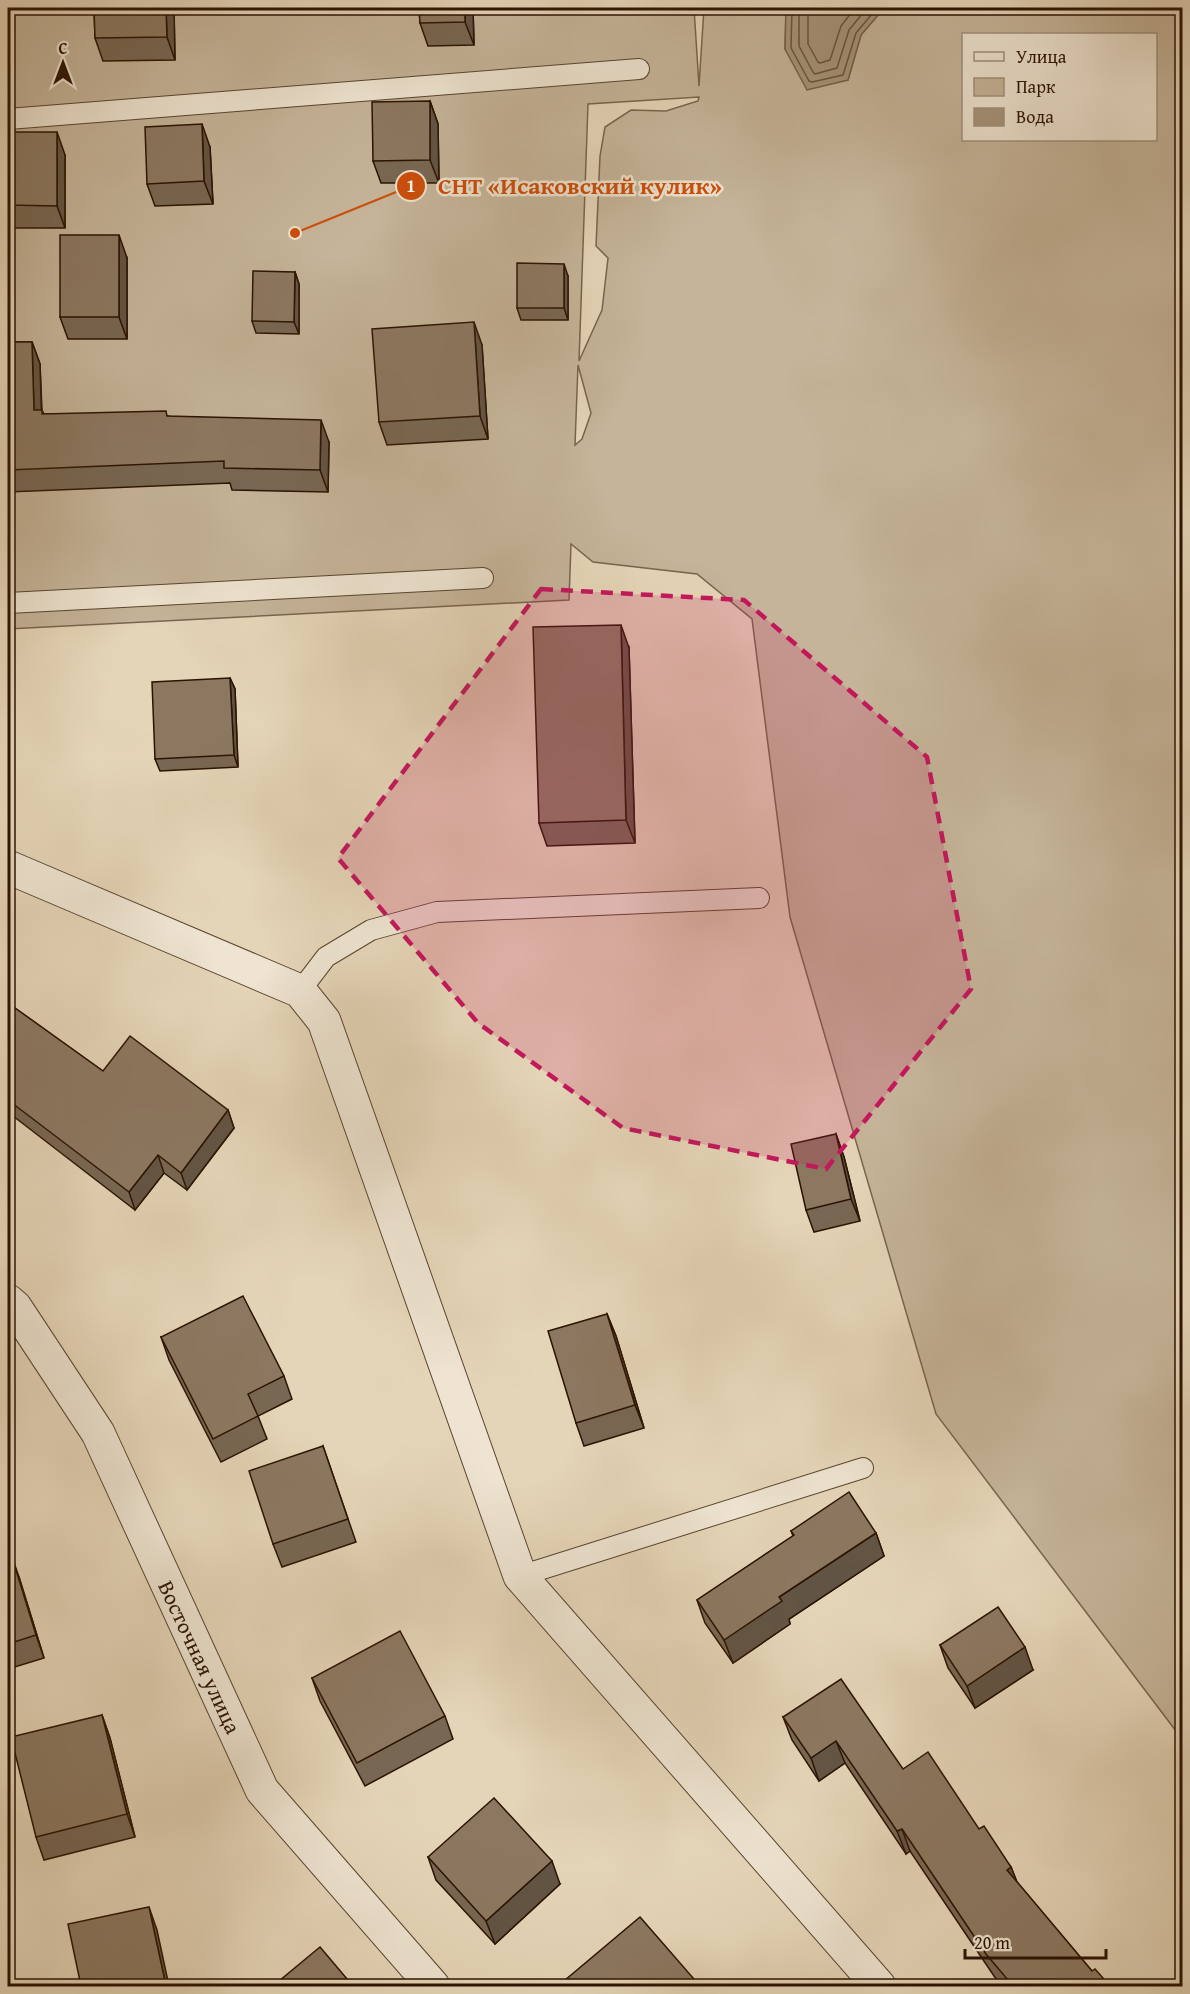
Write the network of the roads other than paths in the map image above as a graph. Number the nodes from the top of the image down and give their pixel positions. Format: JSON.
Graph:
{"nodes":[{"id":1,"x":639,"y":69,"type":"dead end"},
{"id":2,"x":8,"y":119,"type":"edge"},
{"id":3,"x":483,"y":578,"type":"dead end"},
{"id":4,"x":8,"y":603,"type":"edge"},
{"id":5,"x":8,"y":867,"type":"edge"},
{"id":6,"x":759,"y":898,"type":"dead end"},
{"id":7,"x":300,"y":991,"type":"junction"},
{"id":8,"x":8,"y":1301,"type":"edge"},
{"id":9,"x":863,"y":1468,"type":"dead end"},
{"id":10,"x":520,"y":1576,"type":"junction"},
{"id":11,"x":433,"y":1986,"type":"edge"},
{"id":12,"x":879,"y":1986,"type":"edge"}],
"edges":[{"from":1,"to":2,"type":"lane"},
{"from":3,"to":4,"type":"lane"},
{"from":5,"to":7,"type":"street"},
{"from":6,"to":7,"type":"lane"},
{"from":7,"to":10,"type":"street"},
{"from":8,"to":11,"type":"street","name":"Восточная улица"},
{"from":9,"to":10,"type":"lane"},
{"from":10,"to":12,"type":"street"}]}
